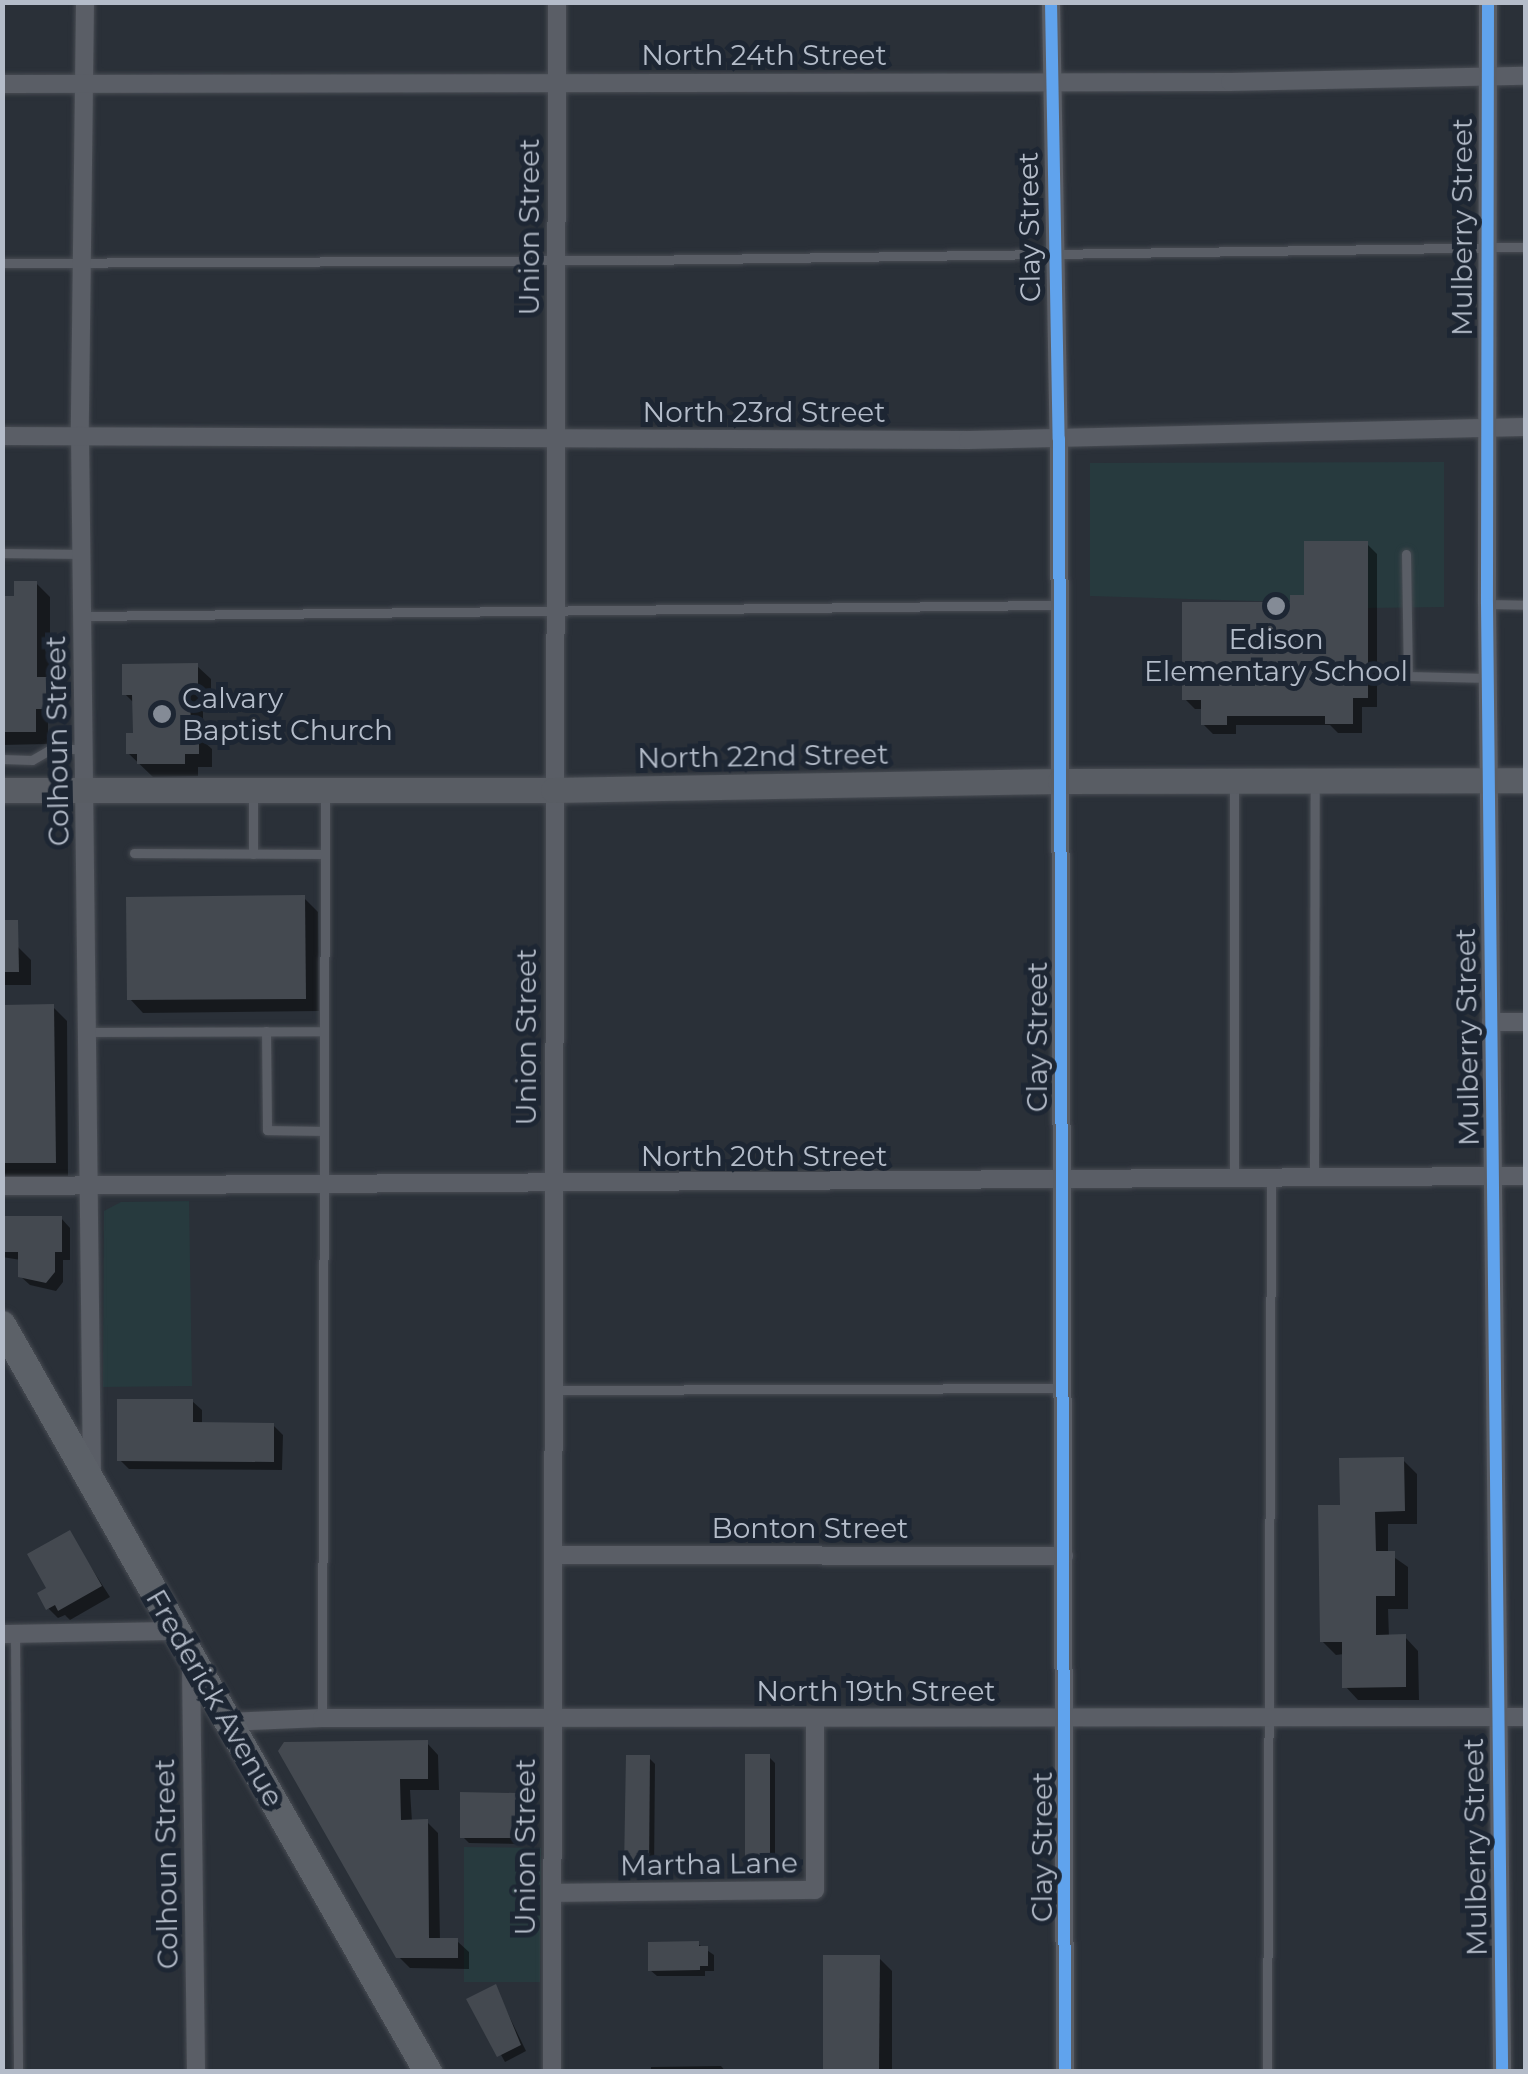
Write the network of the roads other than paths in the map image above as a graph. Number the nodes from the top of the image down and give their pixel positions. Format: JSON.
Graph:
{"nodes":[{"id":1,"x":85,"y":2,"type":"edge"},
{"id":2,"x":557,"y":2,"type":"edge"},
{"id":3,"x":1051,"y":2,"type":"edge"},
{"id":4,"x":1488,"y":2,"type":"edge"},
{"id":5,"x":1526,"y":76,"type":"edge"},
{"id":6,"x":1488,"y":77,"type":"junction"},
{"id":7,"x":1052,"y":81,"type":"junction"},
{"id":8,"x":2,"y":84,"type":"edge"},
{"id":9,"x":83,"y":84,"type":"junction"},
{"id":10,"x":557,"y":84,"type":"junction"},
{"id":11,"x":1487,"y":247,"type":"junction"},
{"id":12,"x":1526,"y":247,"type":"edge"},
{"id":13,"x":1054,"y":252,"type":"junction"},
{"id":14,"x":556,"y":260,"type":"junction"},
{"id":15,"x":2,"y":262,"type":"edge"},
{"id":16,"x":84,"y":262,"type":"junction"},
{"id":17,"x":1526,"y":427,"type":"edge"},
{"id":18,"x":1486,"y":428,"type":"junction"},
{"id":19,"x":80,"y":435,"type":"junction"},
{"id":20,"x":2,"y":436,"type":"edge"},
{"id":21,"x":555,"y":438,"type":"junction"},
{"id":22,"x":1059,"y":439,"type":"junction"},
{"id":23,"x":2,"y":553,"type":"edge"},
{"id":24,"x":82,"y":554,"type":"junction"},
{"id":25,"x":1406,"y":554,"type":"dead end"},
{"id":26,"x":1487,"y":604,"type":"junction"},
{"id":27,"x":1058,"y":605,"type":"junction"},
{"id":28,"x":1526,"y":605,"type":"edge"},
{"id":29,"x":554,"y":610,"type":"junction"},
{"id":30,"x":83,"y":616,"type":"junction"},
{"id":31,"x":1488,"y":678,"type":"junction"},
{"id":32,"x":85,"y":749,"type":"junction"},
{"id":33,"x":2,"y":760,"type":"edge"},
{"id":34,"x":1060,"y":780,"type":"junction"},
{"id":35,"x":1234,"y":780,"type":"junction"},
{"id":36,"x":1315,"y":780,"type":"junction"},
{"id":37,"x":1489,"y":780,"type":"junction"},
{"id":38,"x":1526,"y":780,"type":"edge"},
{"id":39,"x":85,"y":789,"type":"junction"},
{"id":40,"x":253,"y":789,"type":"junction"},
{"id":41,"x":2,"y":790,"type":"edge"},
{"id":42,"x":324,"y":790,"type":"junction"},
{"id":43,"x":553,"y":790,"type":"junction"},
{"id":44,"x":134,"y":853,"type":"dead end"},
{"id":45,"x":253,"y":854,"type":"junction"},
{"id":46,"x":324,"y":854,"type":"junction"},
{"id":47,"x":1491,"y":1022,"type":"junction"},
{"id":48,"x":1526,"y":1022,"type":"edge"},
{"id":49,"x":266,"y":1031,"type":"junction"},
{"id":50,"x":323,"y":1031,"type":"junction"},
{"id":51,"x":87,"y":1032,"type":"junction"},
{"id":52,"x":322,"y":1131,"type":"junction"},
{"id":53,"x":1494,"y":1176,"type":"junction"},
{"id":54,"x":1526,"y":1176,"type":"edge"},
{"id":55,"x":1314,"y":1179,"type":"junction"},
{"id":56,"x":1234,"y":1180,"type":"junction"},
{"id":57,"x":1271,"y":1180,"type":"junction"},
{"id":58,"x":1063,"y":1182,"type":"junction"},
{"id":59,"x":88,"y":1184,"type":"junction"},
{"id":60,"x":2,"y":1186,"type":"edge"},
{"id":61,"x":554,"y":1186,"type":"junction"},
{"id":62,"x":322,"y":1187,"type":"junction"},
{"id":63,"x":2,"y":1325,"type":"edge"},
{"id":64,"x":1064,"y":1388,"type":"junction"},
{"id":65,"x":554,"y":1390,"type":"junction"},
{"id":66,"x":92,"y":1478,"type":"junction"},
{"id":67,"x":555,"y":1555,"type":"junction"},
{"id":68,"x":1064,"y":1556,"type":"junction"},
{"id":69,"x":176,"y":1631,"type":"junction"},
{"id":70,"x":9,"y":1634,"type":"edge"},
{"id":71,"x":190,"y":1656,"type":"junction"},
{"id":72,"x":1270,"y":1716,"type":"junction"},
{"id":73,"x":1499,"y":1717,"type":"junction"},
{"id":74,"x":322,"y":1718,"type":"junction"},
{"id":75,"x":1066,"y":1718,"type":"junction"},
{"id":76,"x":1526,"y":1718,"type":"edge"},
{"id":77,"x":815,"y":1719,"type":"junction"},
{"id":78,"x":554,"y":1720,"type":"junction"},
{"id":79,"x":227,"y":1722,"type":"junction"},
{"id":80,"x":553,"y":1893,"type":"junction"},
{"id":81,"x":18,"y":2072,"type":"edge"},
{"id":82,"x":196,"y":2072,"type":"edge"},
{"id":83,"x":428,"y":2072,"type":"edge"},
{"id":84,"x":552,"y":2072,"type":"edge"},
{"id":85,"x":1065,"y":2072,"type":"edge"},
{"id":86,"x":1267,"y":2072,"type":"edge"},
{"id":87,"x":1502,"y":2072,"type":"edge"}],
"edges":[{"from":1,"to":9,"type":"street","name":"Colhoun Street"},
{"from":2,"to":10,"type":"street","name":"Union Street"},
{"from":3,"to":7,"type":"street","name":"Clay Street"},
{"from":4,"to":6,"type":"street","name":"Mulberry Street"},
{"from":5,"to":6,"type":"street","name":"North 24th Street"},
{"from":6,"to":7,"type":"street","name":"North 24th Street"},
{"from":6,"to":11,"type":"street","name":"Mulberry Street"},
{"from":7,"to":10,"type":"street","name":"North 24th Street"},
{"from":7,"to":13,"type":"street","name":"Clay Street"},
{"from":8,"to":9,"type":"street","name":"North 24th Street"},
{"from":9,"to":10,"type":"street","name":"North 24th Street"},
{"from":9,"to":16,"type":"street","name":"Colhoun Street"},
{"from":10,"to":14,"type":"street","name":"Union Street"},
{"from":11,"to":12,"type":"lane"},
{"from":11,"to":13,"type":"lane"},
{"from":11,"to":18,"type":"street","name":"Mulberry Street"},
{"from":13,"to":14,"type":"lane"},
{"from":13,"to":22,"type":"street","name":"Clay Street"},
{"from":14,"to":16,"type":"lane"},
{"from":14,"to":21,"type":"street","name":"Union Street"},
{"from":15,"to":16,"type":"lane"},
{"from":16,"to":19,"type":"street","name":"Colhoun Street"},
{"from":17,"to":18,"type":"street","name":"North 23rd Street"},
{"from":18,"to":22,"type":"street","name":"North 23rd Street"},
{"from":18,"to":26,"type":"street","name":"Mulberry Street"},
{"from":19,"to":20,"type":"street","name":"North 23rd Street"},
{"from":19,"to":21,"type":"street","name":"North 23rd Street"},
{"from":19,"to":24,"type":"street","name":"Colhoun Street"},
{"from":21,"to":22,"type":"street","name":"North 23rd Street"},
{"from":21,"to":29,"type":"street","name":"Union Street"},
{"from":22,"to":27,"type":"street","name":"Clay Street"},
{"from":23,"to":24,"type":"lane"},
{"from":24,"to":30,"type":"street","name":"Colhoun Street"},
{"from":25,"to":31,"type":"lane"},
{"from":26,"to":28,"type":"lane"},
{"from":26,"to":31,"type":"street","name":"Mulberry Street"},
{"from":27,"to":29,"type":"lane"},
{"from":27,"to":34,"type":"street","name":"Clay Street"},
{"from":29,"to":30,"type":"lane"},
{"from":29,"to":43,"type":"street","name":"Union Street"},
{"from":30,"to":32,"type":"street","name":"Colhoun Street"},
{"from":31,"to":37,"type":"street","name":"Mulberry Street"},
{"from":32,"to":33,"type":"lane"},
{"from":32,"to":39,"type":"street","name":"Colhoun Street"},
{"from":34,"to":35,"type":"main road","name":"North 22nd Street"},
{"from":34,"to":43,"type":"main road","name":"North 22nd Street"},
{"from":34,"to":58,"type":"street","name":"Clay Street"},
{"from":35,"to":36,"type":"main road","name":"North 22nd Street"},
{"from":35,"to":56,"type":"lane"},
{"from":36,"to":37,"type":"main road","name":"North 22nd Street"},
{"from":36,"to":55,"type":"lane"},
{"from":37,"to":38,"type":"main road","name":"North 22nd Street"},
{"from":37,"to":47,"type":"street","name":"Mulberry Street"},
{"from":39,"to":40,"type":"main road","name":"North 22nd Street"},
{"from":39,"to":41,"type":"main road","name":"North 22nd Street"},
{"from":39,"to":51,"type":"street","name":"Colhoun Street"},
{"from":40,"to":42,"type":"main road","name":"North 22nd Street"},
{"from":40,"to":45,"type":"lane"},
{"from":42,"to":43,"type":"main road","name":"North 22nd Street"},
{"from":42,"to":46,"type":"lane"},
{"from":43,"to":61,"type":"street","name":"Union Street"},
{"from":44,"to":45,"type":"lane"},
{"from":45,"to":46,"type":"lane"},
{"from":46,"to":50,"type":"lane"},
{"from":47,"to":48,"type":"street"},
{"from":47,"to":53,"type":"street","name":"Mulberry Street"},
{"from":49,"to":50,"type":"lane"},
{"from":49,"to":51,"type":"lane"},
{"from":49,"to":52,"type":"lane"},
{"from":50,"to":52,"type":"lane"},
{"from":51,"to":59,"type":"street","name":"Colhoun Street"},
{"from":52,"to":62,"type":"lane"},
{"from":53,"to":54,"type":"street","name":"North 20th Street"},
{"from":53,"to":55,"type":"street","name":"North 20th Street"},
{"from":53,"to":73,"type":"street","name":"Mulberry Street"},
{"from":55,"to":57,"type":"street","name":"North 20th Street"},
{"from":56,"to":57,"type":"street","name":"North 20th Street"},
{"from":56,"to":58,"type":"street","name":"North 20th Street"},
{"from":57,"to":72,"type":"lane"},
{"from":58,"to":61,"type":"street","name":"North 20th Street"},
{"from":58,"to":64,"type":"street","name":"Clay Street"},
{"from":59,"to":60,"type":"street","name":"North 20th Street"},
{"from":59,"to":62,"type":"street","name":"North 20th Street"},
{"from":59,"to":66,"type":"street","name":"Colhoun Street"},
{"from":61,"to":62,"type":"street","name":"North 20th Street"},
{"from":61,"to":65,"type":"street","name":"Union Street"},
{"from":62,"to":74,"type":"lane"},
{"from":63,"to":66,"type":"main road","name":"Frederick Avenue"},
{"from":64,"to":65,"type":"lane"},
{"from":64,"to":68,"type":"street","name":"Clay Street"},
{"from":65,"to":67,"type":"street","name":"Union Street"},
{"from":66,"to":69,"type":"main road","name":"Frederick Avenue"},
{"from":67,"to":68,"type":"street","name":"Bonton Street"},
{"from":67,"to":78,"type":"street","name":"Union Street"},
{"from":68,"to":75,"type":"street","name":"Clay Street"},
{"from":69,"to":70,"type":"street"},
{"from":69,"to":71,"type":"main road","name":"Frederick Avenue"},
{"from":70,"to":81,"type":"lane"},
{"from":71,"to":79,"type":"main road","name":"Frederick Avenue"},
{"from":71,"to":82,"type":"street","name":"Colhoun Street"},
{"from":72,"to":73,"type":"street","name":"North 19th Street"},
{"from":72,"to":75,"type":"street","name":"North 19th Street"},
{"from":72,"to":86,"type":"lane"},
{"from":73,"to":76,"type":"street","name":"North 19th Street"},
{"from":73,"to":87,"type":"street","name":"Mulberry Street"},
{"from":74,"to":78,"type":"street","name":"North 19th Street"},
{"from":74,"to":79,"type":"street","name":"North 19th Street"},
{"from":75,"to":77,"type":"street","name":"North 19th Street"},
{"from":75,"to":85,"type":"street","name":"Clay Street"},
{"from":77,"to":78,"type":"street","name":"North 19th Street"},
{"from":77,"to":80,"type":"street","name":"Martha Lane"},
{"from":78,"to":80,"type":"street","name":"Union Street"},
{"from":79,"to":83,"type":"main road","name":"Frederick Avenue"},
{"from":80,"to":84,"type":"street","name":"Union Street"}]}
